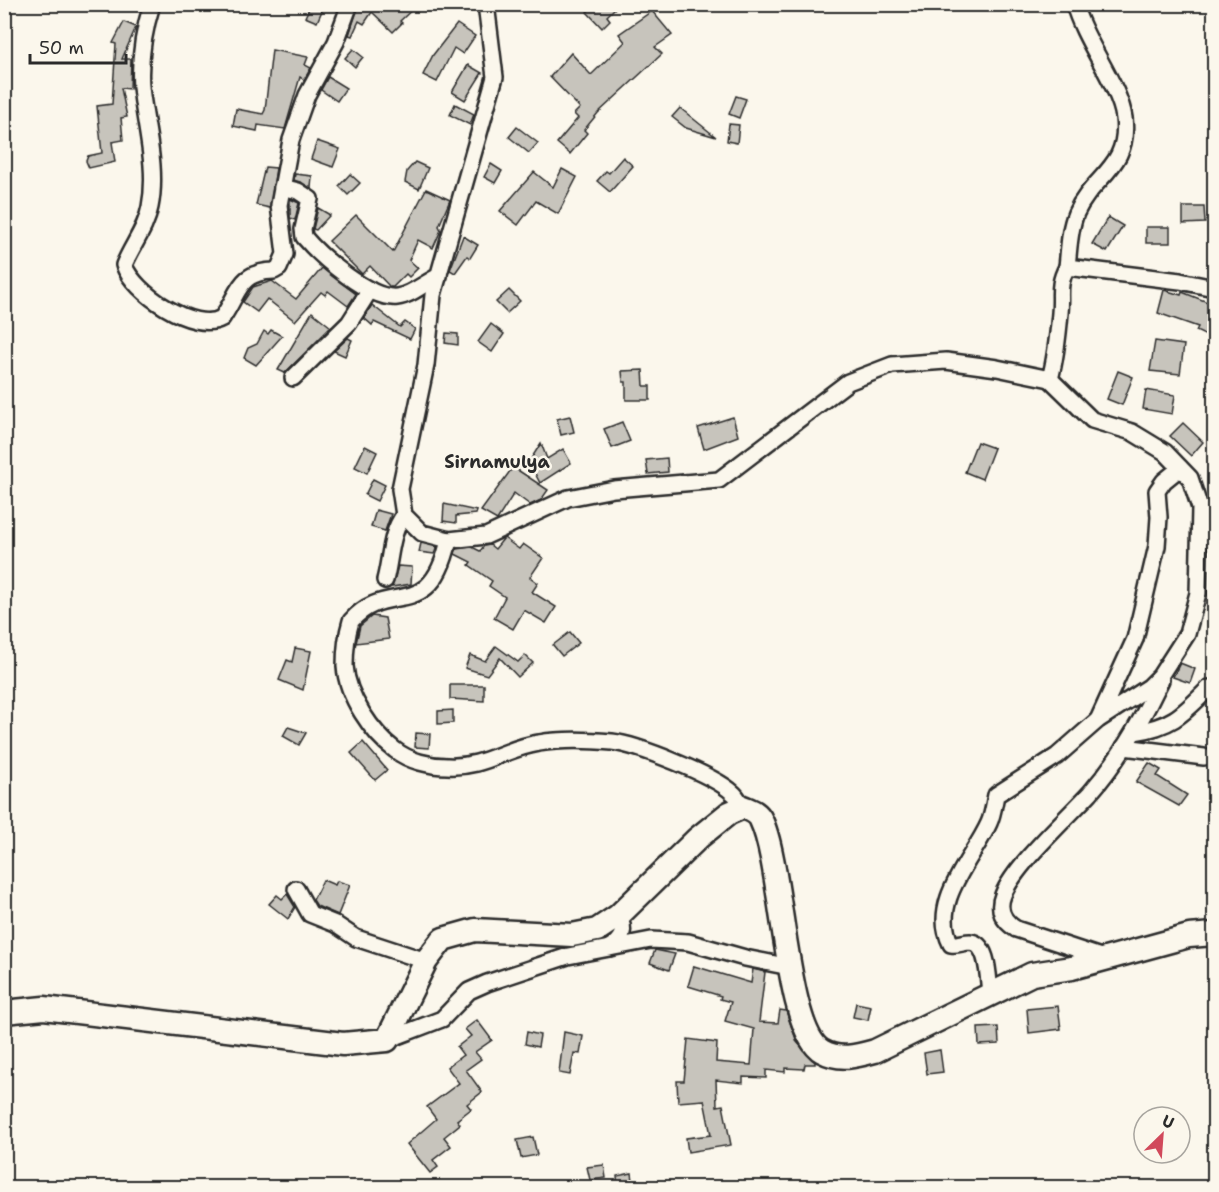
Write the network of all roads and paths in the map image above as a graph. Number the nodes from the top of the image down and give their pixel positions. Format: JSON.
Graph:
{"nodes":[{"id":1,"x":152,"y":4,"type":"edge"},
{"id":2,"x":350,"y":4,"type":"edge"},
{"id":3,"x":486,"y":4,"type":"edge"},
{"id":4,"x":1074,"y":4,"type":"edge"},
{"id":5,"x":282,"y":187,"type":"junction"},
{"id":6,"x":1067,"y":267,"type":"junction"},
{"id":7,"x":439,"y":276,"type":"junction"},
{"id":8,"x":1215,"y":288,"type":"edge"},
{"id":9,"x":370,"y":290,"type":"junction"},
{"id":10,"x":292,"y":378,"type":"dead end"},
{"id":11,"x":1050,"y":379,"type":"junction"},
{"id":12,"x":1180,"y":468,"type":"junction"},
{"id":13,"x":404,"y":515,"type":"junction"},
{"id":14,"x":449,"y":540,"type":"junction"},
{"id":15,"x":385,"y":580,"type":"dead end"},
{"id":16,"x":1169,"y":662,"type":"junction"},
{"id":17,"x":1209,"y":688,"type":"dead end"},
{"id":18,"x":1098,"y":720,"type":"junction"},
{"id":19,"x":1134,"y":732,"type":"junction"},
{"id":20,"x":1124,"y":747,"type":"junction"},
{"id":21,"x":1204,"y":757,"type":"dead end"},
{"id":22,"x":743,"y":807,"type":"junction"},
{"id":23,"x":296,"y":889,"type":"dead end"},
{"id":24,"x":618,"y":916,"type":"junction"},
{"id":25,"x":1215,"y":934,"type":"edge"},
{"id":26,"x":609,"y":948,"type":"junction"},
{"id":27,"x":1107,"y":959,"type":"junction"},
{"id":28,"x":426,"y":961,"type":"junction"},
{"id":29,"x":790,"y":967,"type":"junction"},
{"id":30,"x":990,"y":993,"type":"junction"},
{"id":31,"x":4,"y":1012,"type":"edge"},
{"id":32,"x":387,"y":1040,"type":"junction"}],
"edges":[{"from":1,"to":5,"type":"street"},
{"from":2,"to":5,"type":"street"},
{"from":3,"to":7,"type":"street"},
{"from":4,"to":6,"type":"street"},
{"from":5,"to":9,"type":"street"},
{"from":6,"to":8,"type":"street"},
{"from":6,"to":11,"type":"street"},
{"from":7,"to":9,"type":"street"},
{"from":7,"to":13,"type":"street"},
{"from":9,"to":10,"type":"street"},
{"from":11,"to":12,"type":"street"},
{"from":11,"to":14,"type":"street"},
{"from":12,"to":16,"type":"street"},
{"from":12,"to":18,"type":"street"},
{"from":13,"to":14,"type":"street"},
{"from":13,"to":15,"type":"street"},
{"from":14,"to":22,"type":"street"},
{"from":16,"to":18,"type":"street"},
{"from":16,"to":19,"type":"street"},
{"from":17,"to":19,"type":"street"},
{"from":18,"to":30,"type":"street"},
{"from":19,"to":20,"type":"street"},
{"from":20,"to":21,"type":"street"},
{"from":20,"to":27,"type":"street"},
{"from":22,"to":24,"type":"main road"},
{"from":22,"to":29,"type":"main road"},
{"from":23,"to":28,"type":"street"},
{"from":24,"to":26,"type":"street"},
{"from":24,"to":28,"type":"main road"},
{"from":25,"to":27,"type":"main road"},
{"from":26,"to":29,"type":"street"},
{"from":26,"to":32,"type":"street"},
{"from":27,"to":30,"type":"main road"},
{"from":28,"to":32,"type":"main road"},
{"from":29,"to":30,"type":"main road"},
{"from":31,"to":32,"type":"main road"}]}
